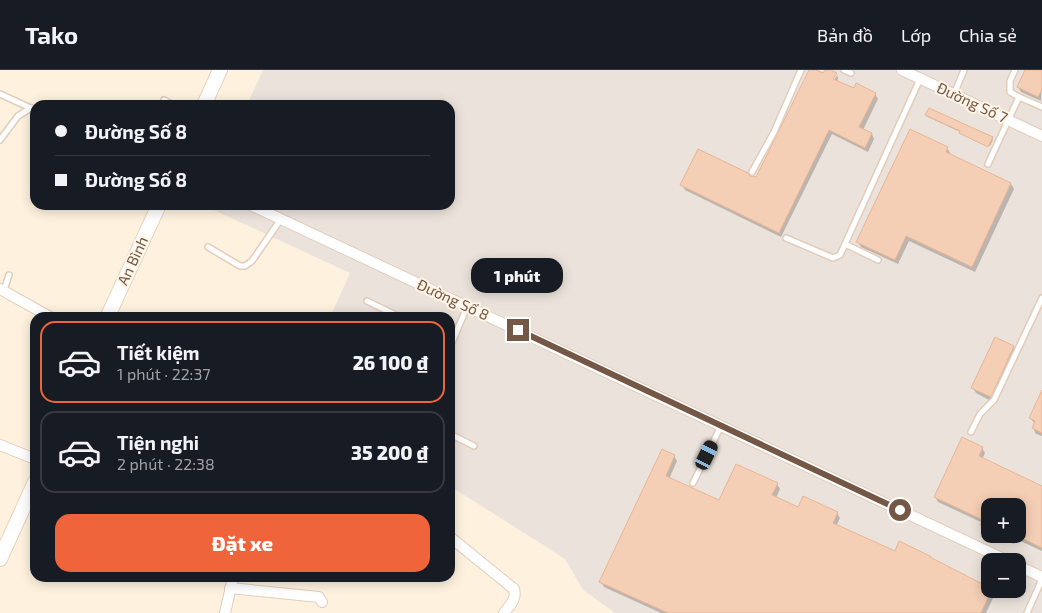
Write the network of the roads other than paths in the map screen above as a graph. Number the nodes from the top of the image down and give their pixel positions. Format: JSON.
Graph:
{"nodes":[{"id":1,"x":220,"y":70,"type":"edge"},
{"id":2,"x":801,"y":70,"type":"edge"},
{"id":3,"x":844,"y":70,"type":"edge"},
{"id":4,"x":964,"y":70,"type":"edge"},
{"id":5,"x":1015,"y":70,"type":"edge"},
{"id":6,"x":905,"y":71,"type":"edge"},
{"id":7,"x":851,"y":73,"type":"dead end"},
{"id":8,"x":920,"y":78,"type":"junction"},
{"id":9,"x":0,"y":94,"type":"edge"},
{"id":10,"x":954,"y":94,"type":"junction"},
{"id":11,"x":1019,"y":98,"type":"junction"},
{"id":12,"x":206,"y":100,"type":"edge"},
{"id":13,"x":1042,"y":107,"type":"edge"},
{"id":14,"x":30,"y":108,"type":"edge"},
{"id":15,"x":30,"y":110,"type":"edge"},
{"id":16,"x":1008,"y":120,"type":"junction"},
{"id":17,"x":1042,"y":136,"type":"edge"},
{"id":18,"x":0,"y":140,"type":"edge"},
{"id":19,"x":988,"y":164,"type":"dead end"},
{"id":20,"x":752,"y":172,"type":"dead end"},
{"id":21,"x":157,"y":210,"type":"edge"},
{"id":22,"x":263,"y":210,"type":"edge"},
{"id":23,"x":281,"y":218,"type":"junction"},
{"id":24,"x":786,"y":238,"type":"dead end"},
{"id":25,"x":845,"y":244,"type":"junction"},
{"id":26,"x":208,"y":247,"type":"dead end"},
{"id":27,"x":878,"y":260,"type":"dead end"},
{"id":28,"x":9,"y":275,"type":"dead end"},
{"id":29,"x":2,"y":290,"type":"edge"},
{"id":30,"x":1042,"y":298,"type":"edge"},
{"id":31,"x":368,"y":301,"type":"dead end"},
{"id":32,"x":467,"y":306,"type":"junction"},
{"id":33,"x":41,"y":312,"type":"edge"},
{"id":34,"x":111,"y":312,"type":"edge"},
{"id":35,"x":390,"y":312,"type":"edge"},
{"id":36,"x":455,"y":332,"type":"edge"},
{"id":37,"x":721,"y":426,"type":"junction"},
{"id":38,"x":970,"y":432,"type":"dead end"},
{"id":39,"x":455,"y":436,"type":"edge"},
{"id":40,"x":0,"y":444,"type":"edge"},
{"id":41,"x":474,"y":446,"type":"dead end"},
{"id":42,"x":30,"y":457,"type":"edge"},
{"id":43,"x":693,"y":483,"type":"dead end"},
{"id":44,"x":30,"y":495,"type":"edge"},
{"id":45,"x":455,"y":541,"type":"edge"},
{"id":46,"x":991,"y":553,"type":"edge"},
{"id":47,"x":0,"y":558,"type":"edge"},
{"id":48,"x":1026,"y":570,"type":"edge"},
{"id":49,"x":1042,"y":578,"type":"edge"},
{"id":50,"x":232,"y":583,"type":"edge"},
{"id":51,"x":322,"y":602,"type":"dead end"},
{"id":52,"x":225,"y":613,"type":"edge"},
{"id":53,"x":504,"y":613,"type":"edge"},
{"id":54,"x":1027,"y":613,"type":"edge"}],
"edges":[{"from":1,"to":12,"type":"main road"},
{"from":2,"to":20,"type":"lane"},
{"from":3,"to":7,"type":"lane"},
{"from":4,"to":10,"type":"lane"},
{"from":5,"to":11,"type":"lane"},
{"from":6,"to":8,"type":"street","name":"Đường Số 7"},
{"from":8,"to":10,"type":"street","name":"Đường Số 7"},
{"from":8,"to":25,"type":"lane"},
{"from":9,"to":14,"type":"lane"},
{"from":10,"to":16,"type":"street","name":"Đường Số 7"},
{"from":11,"to":13,"type":"lane"},
{"from":11,"to":16,"type":"lane"},
{"from":15,"to":18,"type":"lane"},
{"from":16,"to":17,"type":"street","name":"Đường Số 7"},
{"from":16,"to":19,"type":"lane"},
{"from":21,"to":34,"type":"main road","name":"An Bình"},
{"from":22,"to":23,"type":"street","name":"Đường Số 8"},
{"from":23,"to":26,"type":"lane"},
{"from":23,"to":32,"type":"street","name":"Đường Số 8"},
{"from":24,"to":25,"type":"lane"},
{"from":25,"to":27,"type":"lane"},
{"from":28,"to":29,"type":"lane"},
{"from":29,"to":33,"type":"street"},
{"from":30,"to":38,"type":"lane"},
{"from":31,"to":35,"type":"lane"},
{"from":32,"to":36,"type":"lane"},
{"from":32,"to":37,"type":"street","name":"Đường Số 8"},
{"from":37,"to":43,"type":"lane"},
{"from":37,"to":46,"type":"street","name":"Đường Số 8"},
{"from":39,"to":41,"type":"lane"},
{"from":40,"to":42,"type":"street"},
{"from":44,"to":47,"type":"main road"},
{"from":45,"to":53,"type":"street"},
{"from":48,"to":49,"type":"street"},
{"from":49,"to":54,"type":"lane"},
{"from":50,"to":51,"type":"street"},
{"from":50,"to":52,"type":"street"}]}
